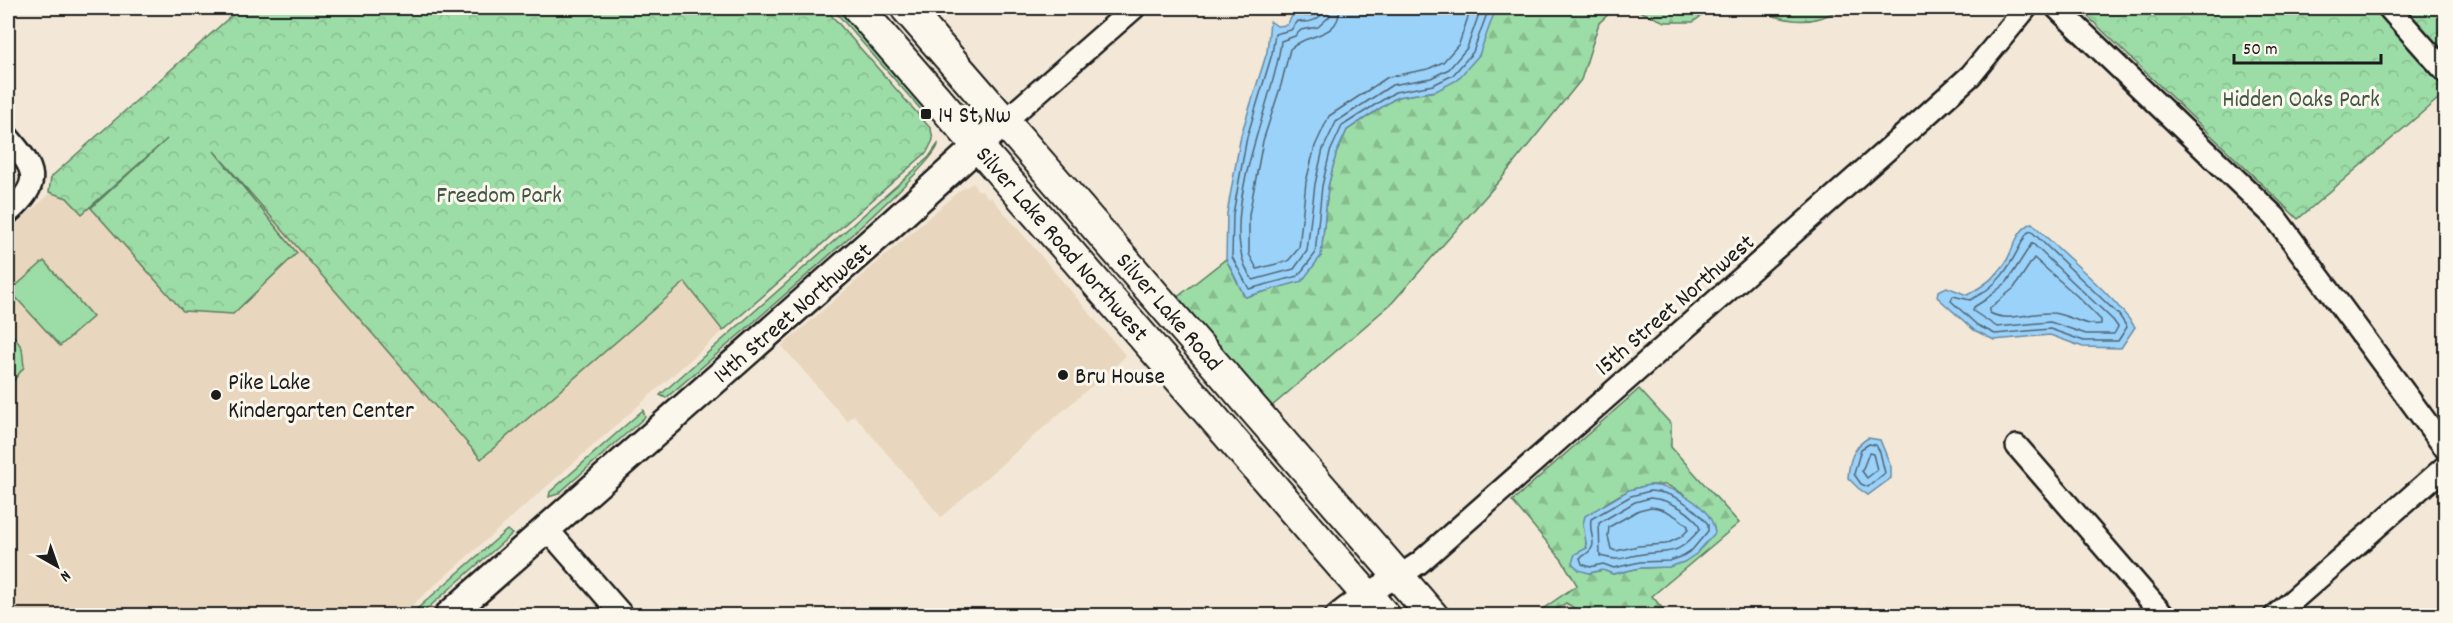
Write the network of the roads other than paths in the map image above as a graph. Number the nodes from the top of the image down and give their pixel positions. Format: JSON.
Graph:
{"nodes":[{"id":1,"x":858,"y":8,"type":"edge"},
{"id":2,"x":906,"y":8,"type":"edge"},
{"id":3,"x":1134,"y":8,"type":"edge"},
{"id":4,"x":2026,"y":8,"type":"edge"},
{"id":5,"x":2057,"y":8,"type":"edge"},
{"id":6,"x":2389,"y":8,"type":"edge"},
{"id":7,"x":2445,"y":72,"type":"edge"},
{"id":8,"x":1005,"y":121,"type":"junction"},
{"id":9,"x":8,"y":137,"type":"edge"},
{"id":10,"x":978,"y":145,"type":"junction"},
{"id":11,"x":8,"y":213,"type":"edge"},
{"id":12,"x":2017,"y":446,"type":"dead end"},
{"id":13,"x":2445,"y":450,"type":"edge"},
{"id":14,"x":2445,"y":466,"type":"edge"},
{"id":15,"x":547,"y":529,"type":"junction"},
{"id":16,"x":1400,"y":576,"type":"junction"},
{"id":17,"x":1375,"y":605,"type":"edge"},
{"id":18,"x":448,"y":615,"type":"edge"},
{"id":19,"x":623,"y":615,"type":"edge"},
{"id":20,"x":1336,"y":615,"type":"edge"},
{"id":21,"x":1433,"y":615,"type":"edge"},
{"id":22,"x":2164,"y":615,"type":"edge"},
{"id":23,"x":2275,"y":615,"type":"edge"}],
"edges":[{"from":1,"to":10,"type":"main road","name":"Silver Lake Road Northwest"},
{"from":2,"to":8,"type":"main road","name":"Silver Lake Road"},
{"from":3,"to":8,"type":"street","name":"14th Street Northwest"},
{"from":4,"to":16,"type":"street","name":"15th Street Northwest"},
{"from":5,"to":13,"type":"street"},
{"from":6,"to":7,"type":"street"},
{"from":8,"to":10,"type":"street","name":"14th Street Northwest"},
{"from":8,"to":16,"type":"main road","name":"Silver Lake Road"},
{"from":9,"to":11,"type":"street"},
{"from":10,"to":15,"type":"street","name":"14th Street Northwest"},
{"from":10,"to":17,"type":"main road","name":"Silver Lake Road Northwest"},
{"from":12,"to":22,"type":"street"},
{"from":14,"to":23,"type":"street"},
{"from":15,"to":18,"type":"street","name":"14th Street Northwest"},
{"from":15,"to":19,"type":"street"},
{"from":16,"to":17,"type":"street","name":"15th Street Northwest"},
{"from":16,"to":21,"type":"main road","name":"Silver Lake Road"},
{"from":17,"to":20,"type":"street","name":"15th Street Northwest"}]}
